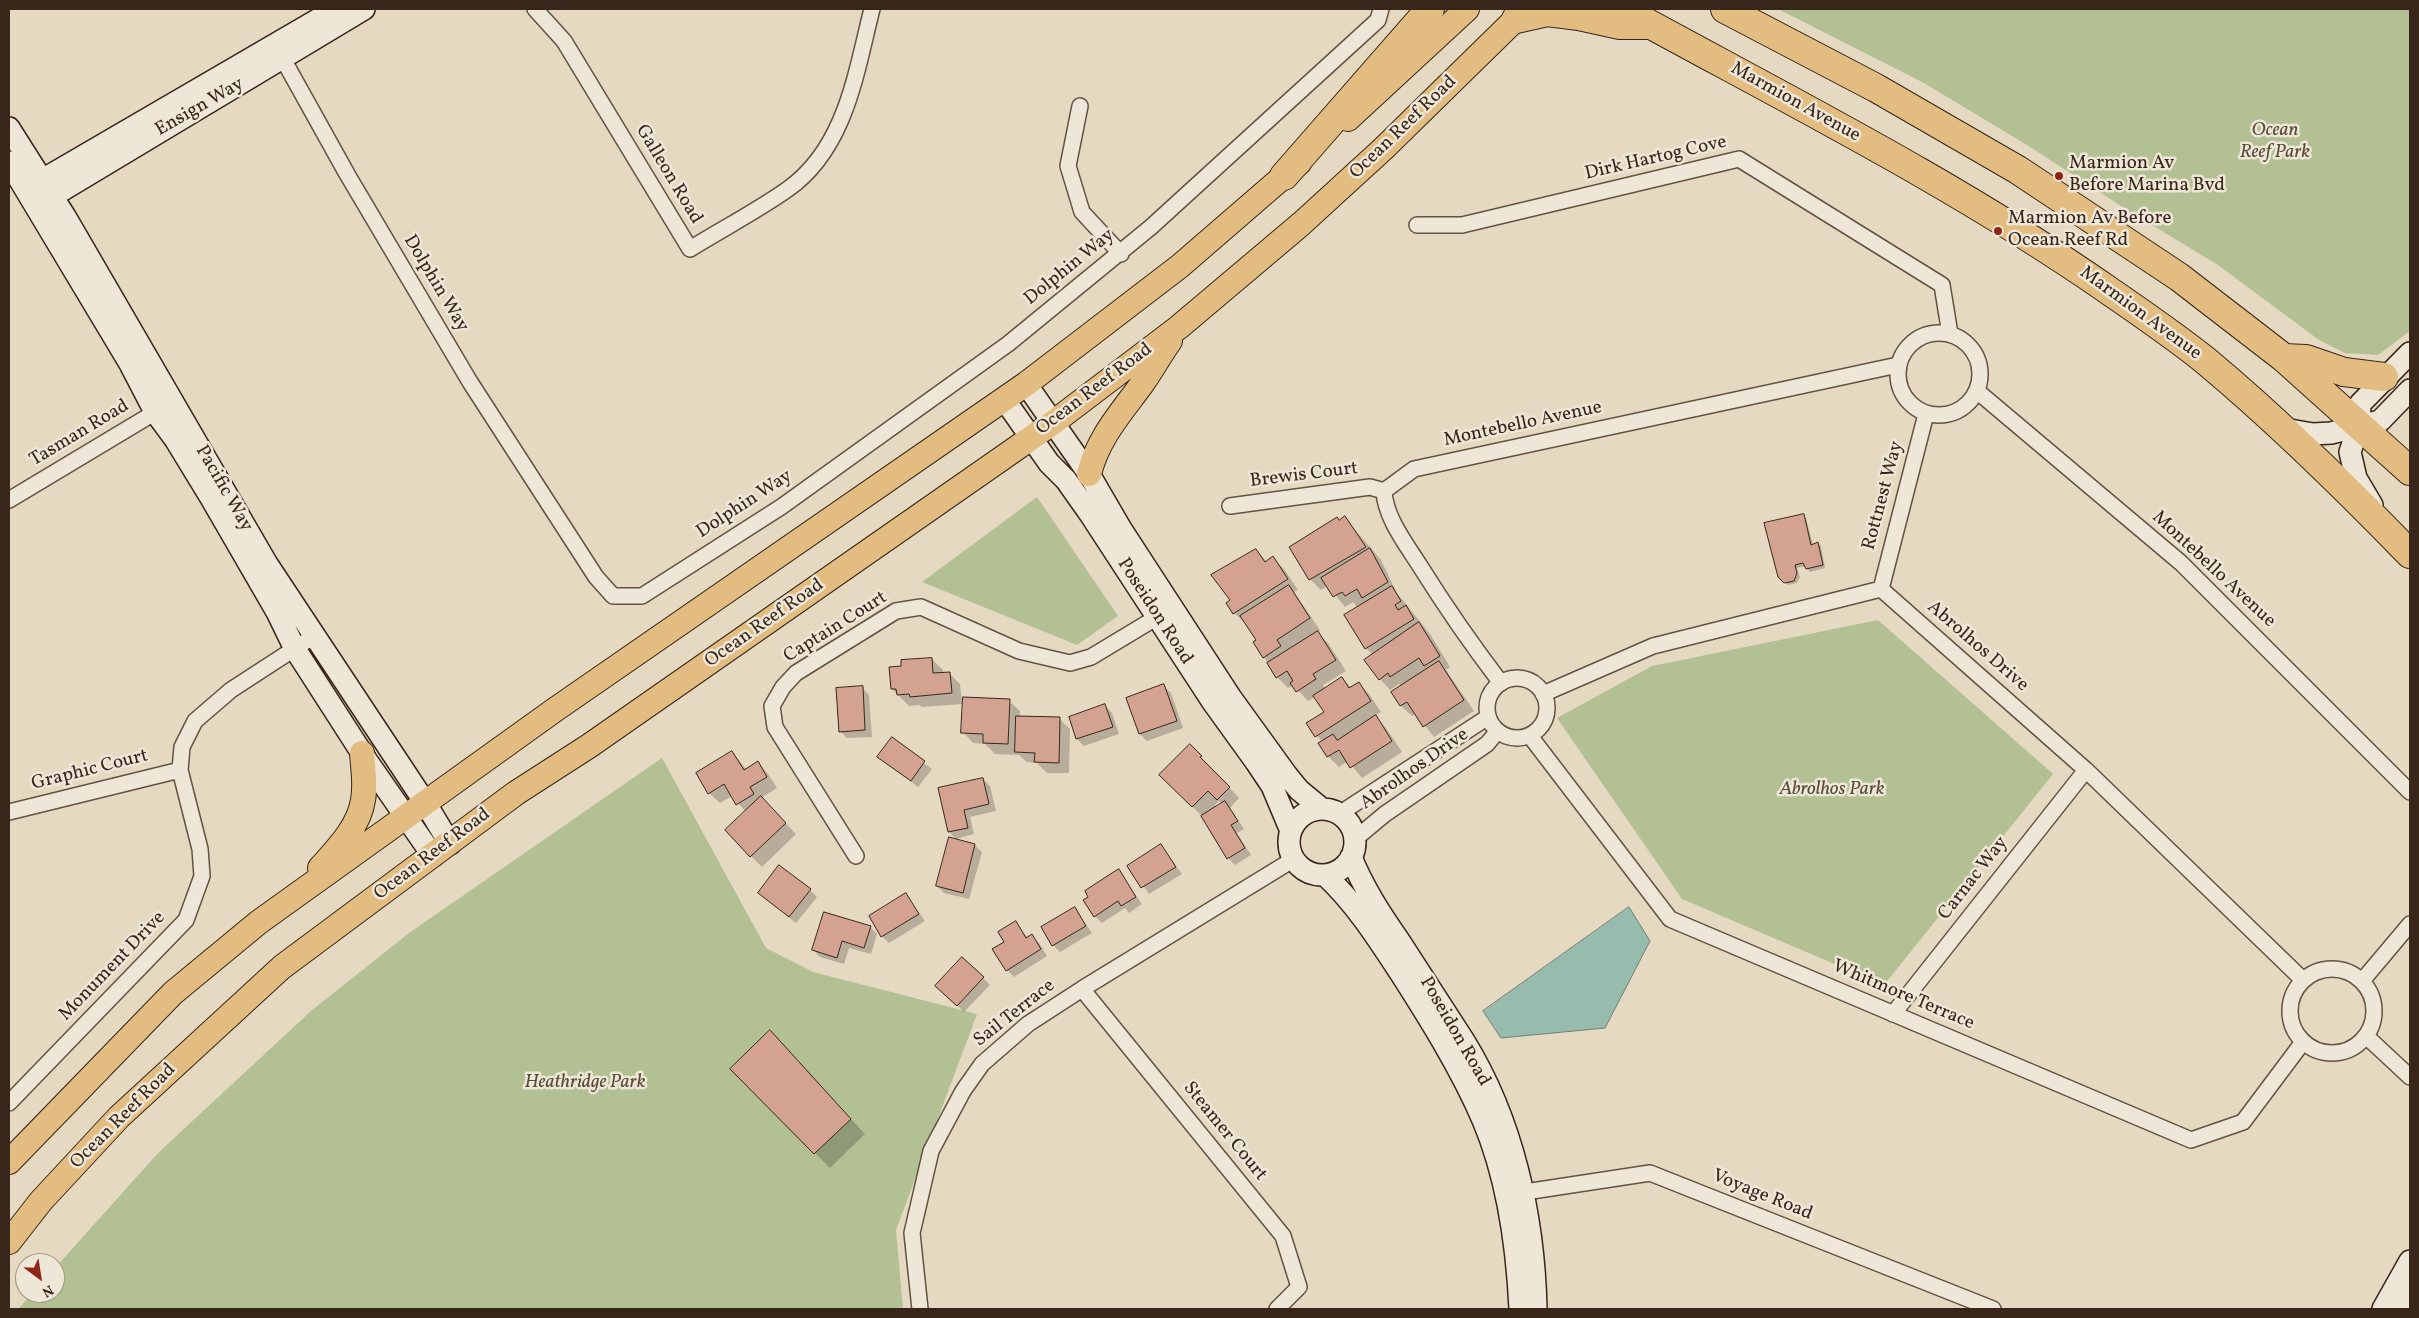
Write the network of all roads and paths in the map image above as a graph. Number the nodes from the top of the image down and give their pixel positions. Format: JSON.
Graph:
{"nodes":[{"id":1,"x":336,"y":9,"type":"edge"},
{"id":2,"x":364,"y":9,"type":"edge"},
{"id":3,"x":535,"y":9,"type":"edge"},
{"id":4,"x":872,"y":9,"type":"edge"},
{"id":5,"x":1381,"y":9,"type":"edge"},
{"id":6,"x":1430,"y":9,"type":"edge"},
{"id":7,"x":1467,"y":9,"type":"edge"},
{"id":8,"x":1622,"y":9,"type":"edge"},
{"id":9,"x":1725,"y":9,"type":"edge"},
{"id":10,"x":1521,"y":14,"type":"edge"},
{"id":11,"x":1651,"y":25,"type":"junction"},
{"id":12,"x":279,"y":52,"type":"junction"},
{"id":13,"x":1080,"y":106,"type":"dead end"},
{"id":14,"x":9,"y":128,"type":"edge"},
{"id":15,"x":9,"y":162,"type":"edge"},
{"id":16,"x":1284,"y":176,"type":"junction"},
{"id":17,"x":39,"y":193,"type":"junction"},
{"id":18,"x":1417,"y":225,"type":"dead end"},
{"id":19,"x":1121,"y":254,"type":"junction"},
{"id":20,"x":1179,"y":327,"type":"junction"},
{"id":21,"x":1950,"y":334,"type":"junction"},
{"id":22,"x":2410,"y":353,"type":"edge"},
{"id":23,"x":2284,"y":358,"type":"junction"},
{"id":24,"x":1898,"y":365,"type":"junction"},
{"id":25,"x":2384,"y":377,"type":"junction"},
{"id":26,"x":1026,"y":384,"type":"junction"},
{"id":27,"x":1977,"y":390,"type":"junction"},
{"id":28,"x":2410,"y":390,"type":"edge"},
{"id":29,"x":1004,"y":399,"type":"junction"},
{"id":30,"x":163,"y":407,"type":"junction"},
{"id":31,"x":1926,"y":414,"type":"junction"},
{"id":32,"x":1054,"y":422,"type":"junction"},
{"id":33,"x":2359,"y":425,"type":"junction"},
{"id":34,"x":2284,"y":430,"type":"junction"},
{"id":35,"x":1032,"y":438,"type":"junction"},
{"id":36,"x":2410,"y":440,"type":"edge"},
{"id":37,"x":2410,"y":446,"type":"edge"},
{"id":38,"x":2410,"y":471,"type":"edge"},
{"id":39,"x":1089,"y":474,"type":"junction"},
{"id":40,"x":1384,"y":490,"type":"junction"},
{"id":41,"x":9,"y":500,"type":"edge"},
{"id":42,"x":1230,"y":506,"type":"dead end"},
{"id":43,"x":2388,"y":532,"type":"junction"},
{"id":44,"x":2410,"y":554,"type":"edge"},
{"id":45,"x":1881,"y":589,"type":"junction"},
{"id":46,"x":1165,"y":613,"type":"junction"},
{"id":47,"x":314,"y":636,"type":"junction"},
{"id":48,"x":295,"y":648,"type":"junction"},
{"id":49,"x":1501,"y":682,"type":"junction"},
{"id":50,"x":1543,"y":694,"type":"junction"},
{"id":51,"x":1488,"y":717,"type":"junction"},
{"id":52,"x":1498,"y":732,"type":"junction"},
{"id":53,"x":1530,"y":736,"type":"junction"},
{"id":54,"x":362,"y":753,"type":"junction"},
{"id":55,"x":180,"y":770,"type":"junction"},
{"id":56,"x":2086,"y":770,"type":"junction"},
{"id":57,"x":2410,"y":792,"type":"edge"},
{"id":58,"x":426,"y":804,"type":"junction"},
{"id":59,"x":9,"y":812,"type":"edge"},
{"id":60,"x":1330,"y":812,"type":"junction"},
{"id":61,"x":406,"y":818,"type":"junction"},
{"id":62,"x":1291,"y":831,"type":"junction"},
{"id":63,"x":1353,"y":848,"type":"junction"},
{"id":64,"x":441,"y":850,"type":"junction"},
{"id":65,"x":856,"y":856,"type":"dead end"},
{"id":66,"x":1294,"y":859,"type":"junction"},
{"id":67,"x":1325,"y":875,"type":"junction"},
{"id":68,"x":296,"y":896,"type":"junction"},
{"id":69,"x":2410,"y":924,"type":"edge"},
{"id":70,"x":2303,"y":980,"type":"junction"},
{"id":71,"x":2362,"y":981,"type":"junction"},
{"id":72,"x":1082,"y":989,"type":"junction"},
{"id":73,"x":1893,"y":1014,"type":"junction"},
{"id":74,"x":2366,"y":1036,"type":"junction"},
{"id":75,"x":2303,"y":1042,"type":"junction"},
{"id":76,"x":2410,"y":1077,"type":"edge"},
{"id":77,"x":9,"y":1103,"type":"edge"},
{"id":78,"x":9,"y":1162,"type":"edge"},
{"id":79,"x":1515,"y":1194,"type":"junction"},
{"id":80,"x":9,"y":1242,"type":"edge"},
{"id":81,"x":2410,"y":1261,"type":"edge"},
{"id":82,"x":2410,"y":1294,"type":"edge"},
{"id":83,"x":920,"y":1309,"type":"edge"},
{"id":84,"x":1277,"y":1309,"type":"edge"},
{"id":85,"x":1520,"y":1309,"type":"edge"},
{"id":86,"x":1536,"y":1309,"type":"edge"},
{"id":87,"x":1993,"y":1309,"type":"edge"},
{"id":88,"x":2383,"y":1309,"type":"edge"},
{"id":89,"x":2402,"y":1309,"type":"edge"}],
"edges":[{"from":1,"to":12,"type":"street","name":"Ensign Way"},
{"from":2,"to":12,"type":"street","name":"Ensign Way"},
{"from":3,"to":4,"type":"street","name":"Galleon Road"},
{"from":5,"to":19,"type":"street","name":"Dolphin Way"},
{"from":6,"to":16,"type":"highway"},
{"from":7,"to":16,"type":"main road"},
{"from":8,"to":11,"type":"highway","name":"Marmion Avenue"},
{"from":9,"to":23,"type":"highway"},
{"from":10,"to":11,"type":"highway"},
{"from":10,"to":20,"type":"main road","name":"Ocean Reef Road"},
{"from":11,"to":34,"type":"highway","name":"Marmion Avenue"},
{"from":12,"to":17,"type":"street","name":"Ensign Way"},
{"from":12,"to":19,"type":"street","name":"Dolphin Way"},
{"from":13,"to":19,"type":"street"},
{"from":14,"to":17,"type":"street","name":"Pacific Way"},
{"from":15,"to":17,"type":"street","name":"Pacific Way"},
{"from":16,"to":26,"type":"main road"},
{"from":17,"to":30,"type":"street","name":"Pacific Way"},
{"from":18,"to":21,"type":"street","name":"Dirk Hartog Cove"},
{"from":20,"to":32,"type":"main road","name":"Ocean Reef Road"},
{"from":20,"to":39,"type":"main road"},
{"from":21,"to":24,"type":"street"},
{"from":21,"to":27,"type":"street"},
{"from":22,"to":25,"type":"street"},
{"from":23,"to":25,"type":"highway"},
{"from":23,"to":33,"type":"highway"},
{"from":24,"to":31,"type":"street"},
{"from":24,"to":40,"type":"street","name":"Montebello Avenue"},
{"from":25,"to":33,"type":"street"},
{"from":26,"to":29,"type":"main road"},
{"from":26,"to":32,"type":"street","name":"Poseidon Road"},
{"from":27,"to":31,"type":"street"},
{"from":27,"to":57,"type":"street","name":"Montebello Avenue"},
{"from":28,"to":33,"type":"street"},
{"from":29,"to":35,"type":"street","name":"Poseidon Road"},
{"from":29,"to":58,"type":"main road"},
{"from":30,"to":41,"type":"street","name":"Tasman Road"},
{"from":30,"to":47,"type":"street","name":"Pacific Way"},
{"from":30,"to":48,"type":"street","name":"Pacific Way"},
{"from":31,"to":45,"type":"street","name":"Rottnest Way"},
{"from":32,"to":35,"type":"main road","name":"Ocean Reef Road"},
{"from":32,"to":39,"type":"street","name":"Poseidon Road"},
{"from":33,"to":34,"type":"street"},
{"from":33,"to":38,"type":"highway"},
{"from":33,"to":43,"type":"street"},
{"from":34,"to":43,"type":"highway","name":"Marmion Avenue"},
{"from":35,"to":46,"type":"street","name":"Poseidon Road"},
{"from":35,"to":64,"type":"main road","name":"Ocean Reef Road"},
{"from":36,"to":37,"type":"highway"},
{"from":39,"to":46,"type":"street","name":"Poseidon Road"},
{"from":40,"to":42,"type":"street","name":"Brewis Court"},
{"from":40,"to":49,"type":"street"},
{"from":43,"to":44,"type":"highway","name":"Marmion Avenue"},
{"from":45,"to":50,"type":"street"},
{"from":45,"to":56,"type":"street","name":"Abrolhos Drive"},
{"from":46,"to":60,"type":"street","name":"Poseidon Road"},
{"from":46,"to":62,"type":"street","name":"Poseidon Road"},
{"from":46,"to":65,"type":"street","name":"Captain Court"},
{"from":47,"to":48,"type":"street","name":"Monument Drive"},
{"from":47,"to":58,"type":"street","name":"Pacific Way"},
{"from":48,"to":54,"type":"street","name":"Pacific Way"},
{"from":48,"to":55,"type":"street","name":"Monument Drive"},
{"from":49,"to":50,"type":"street"},
{"from":49,"to":51,"type":"street"},
{"from":50,"to":53,"type":"street"},
{"from":51,"to":52,"type":"street"},
{"from":51,"to":60,"type":"street","name":"Abrolhos Drive"},
{"from":52,"to":53,"type":"street"},
{"from":52,"to":63,"type":"street","name":"Abrolhos Drive"},
{"from":53,"to":73,"type":"street","name":"Whitmore Terrace"},
{"from":54,"to":61,"type":"street","name":"Pacific Way"},
{"from":54,"to":68,"type":"main road"},
{"from":55,"to":59,"type":"street","name":"Graphic Court"},
{"from":55,"to":77,"type":"street","name":"Monument Drive"},
{"from":56,"to":70,"type":"street","name":"Abrolhos Drive"},
{"from":56,"to":73,"type":"street","name":"Carnac Way"},
{"from":58,"to":61,"type":"main road"},
{"from":58,"to":64,"type":"street","name":"Pacific Way"},
{"from":60,"to":62,"type":"street"},
{"from":60,"to":63,"type":"street"},
{"from":61,"to":64,"type":"street","name":"Pacific Way"},
{"from":61,"to":68,"type":"main road"},
{"from":62,"to":66,"type":"street"},
{"from":63,"to":67,"type":"street"},
{"from":63,"to":79,"type":"street","name":"Poseidon Road"},
{"from":64,"to":80,"type":"main road","name":"Ocean Reef Road"},
{"from":66,"to":67,"type":"street"},
{"from":66,"to":72,"type":"street","name":"Sail Terrace"},
{"from":67,"to":79,"type":"street","name":"Poseidon Road"},
{"from":68,"to":78,"type":"main road"},
{"from":69,"to":71,"type":"street"},
{"from":70,"to":71,"type":"street"},
{"from":70,"to":75,"type":"street"},
{"from":71,"to":74,"type":"street"},
{"from":72,"to":83,"type":"street","name":"Sail Terrace"},
{"from":72,"to":84,"type":"street","name":"Steamer Court"},
{"from":73,"to":75,"type":"street","name":"Whitmore Terrace"},
{"from":74,"to":75,"type":"street"},
{"from":74,"to":76,"type":"street"},
{"from":79,"to":85,"type":"street","name":"Poseidon Road"},
{"from":79,"to":86,"type":"street","name":"Poseidon Road"},
{"from":79,"to":87,"type":"street","name":"Voyage Road"},
{"from":81,"to":88,"type":"street"},
{"from":82,"to":89,"type":"street"}]}
